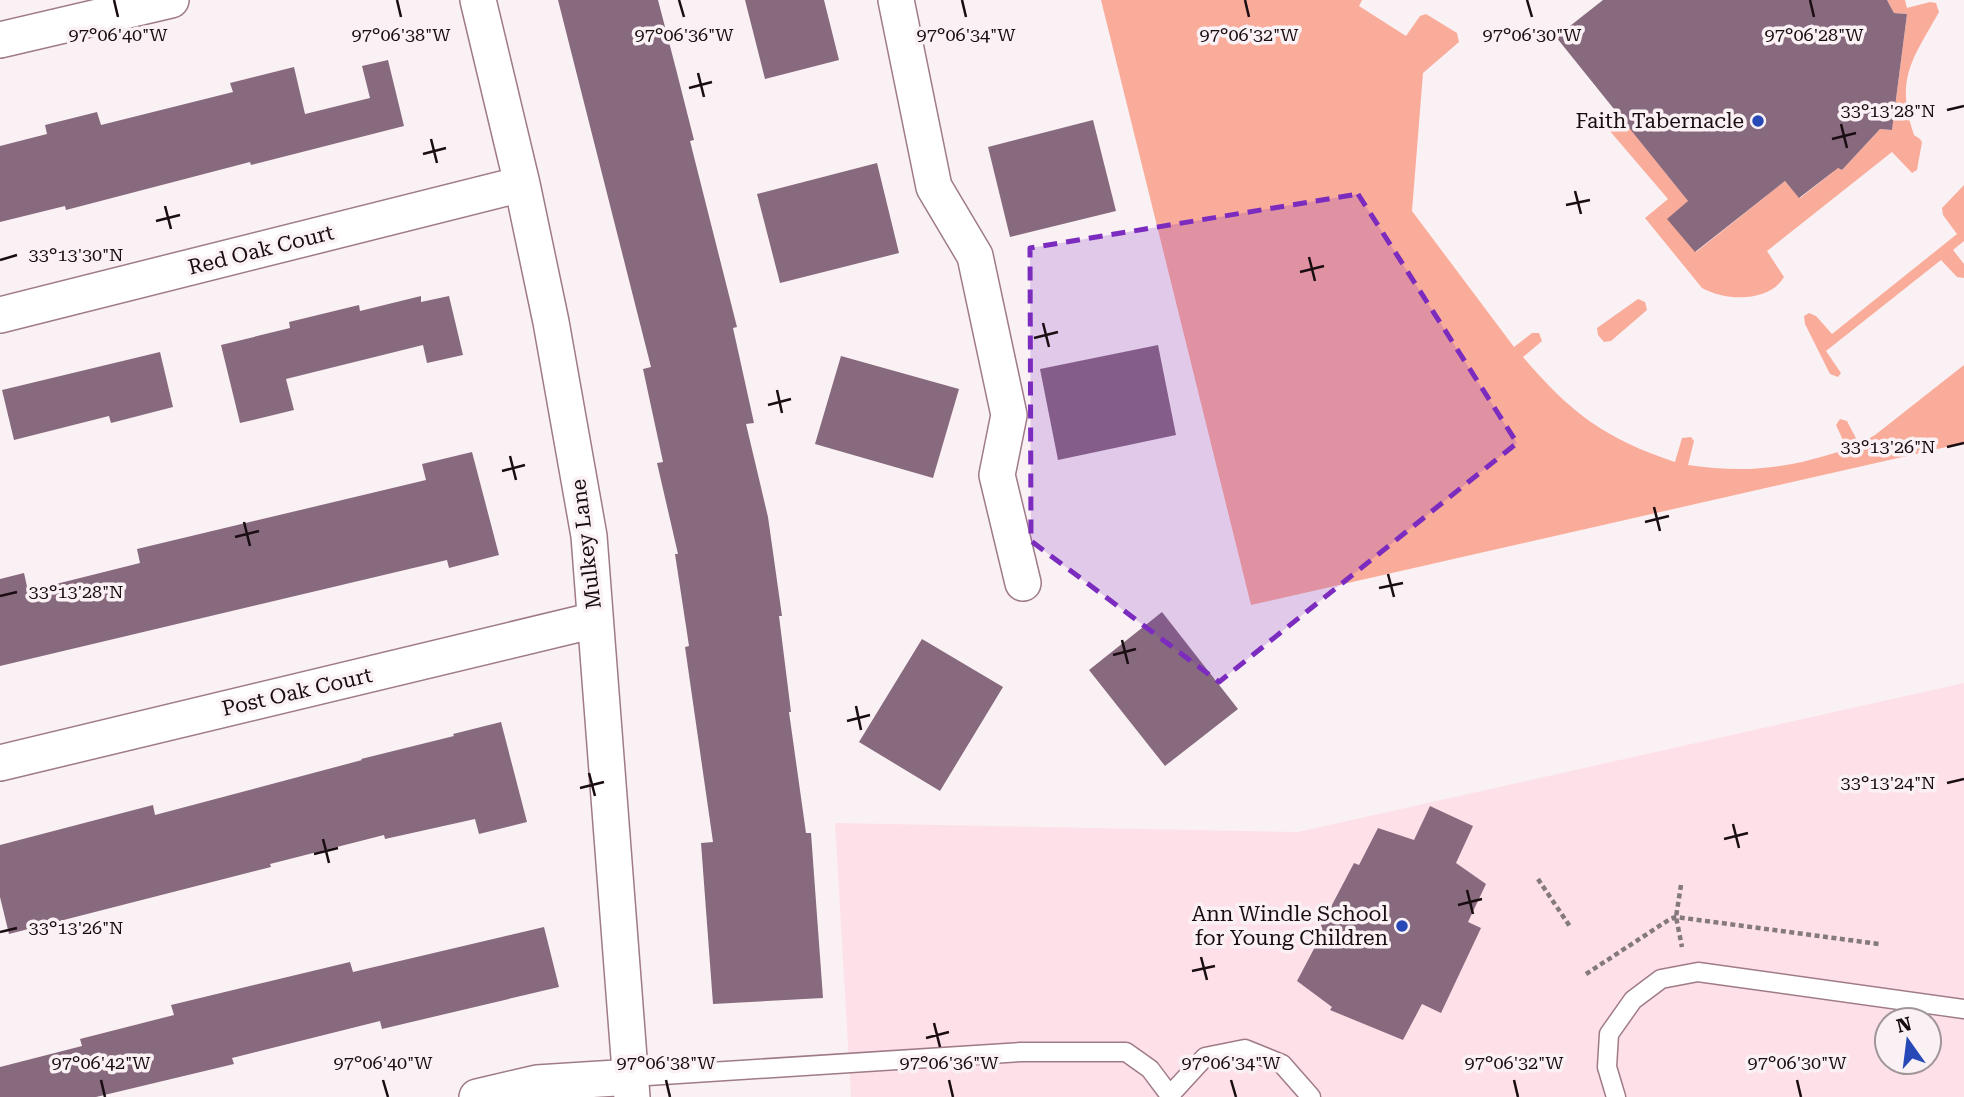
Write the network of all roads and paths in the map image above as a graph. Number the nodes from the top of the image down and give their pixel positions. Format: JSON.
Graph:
{"nodes":[{"id":1,"x":171,"y":0,"type":"edge"},
{"id":2,"x":478,"y":0,"type":"edge"},
{"id":3,"x":896,"y":0,"type":"edge"},
{"id":4,"x":0,"y":40,"type":"edge"},
{"id":5,"x":522,"y":184,"type":"junction"},
{"id":6,"x":0,"y":315,"type":"edge"},
{"id":7,"x":1023,"y":583,"type":"dead end"},
{"id":8,"x":595,"y":620,"type":"junction"},
{"id":9,"x":0,"y":763,"type":"edge"},
{"id":10,"x":1538,"y":879,"type":"dead end"},
{"id":11,"x":1682,"y":885,"type":"dead end"},
{"id":12,"x":1676,"y":917,"type":"junction"},
{"id":13,"x":1571,"y":928,"type":"dead end"},
{"id":14,"x":1879,"y":944,"type":"dead end"},
{"id":15,"x":1682,"y":947,"type":"dead end"},
{"id":16,"x":1586,"y":974,"type":"dead end"},
{"id":17,"x":1964,"y":1009,"type":"edge"},
{"id":18,"x":632,"y":1087,"type":"edge"},
{"id":19,"x":1170,"y":1096,"type":"edge"},
{"id":20,"x":477,"y":1097,"type":"edge"},
{"id":21,"x":1311,"y":1097,"type":"edge"},
{"id":22,"x":1616,"y":1097,"type":"edge"}],
"edges":[{"from":1,"to":4,"type":"street"},
{"from":2,"to":5,"type":"street","name":"Mulkey Lane"},
{"from":3,"to":7,"type":"street"},
{"from":5,"to":6,"type":"street","name":"Red Oak Court"},
{"from":5,"to":8,"type":"street","name":"Mulkey Lane"},
{"from":8,"to":9,"type":"street","name":"Post Oak Court"},
{"from":8,"to":18,"type":"street","name":"Mulkey Lane"},
{"from":10,"to":13,"type":"path"},
{"from":11,"to":12,"type":"path"},
{"from":12,"to":14,"type":"path"},
{"from":12,"to":15,"type":"path"},
{"from":12,"to":16,"type":"path"},
{"from":17,"to":22,"type":"lane"},
{"from":18,"to":19,"type":"lane"},
{"from":18,"to":20,"type":"street"},
{"from":19,"to":21,"type":"lane"}]}
